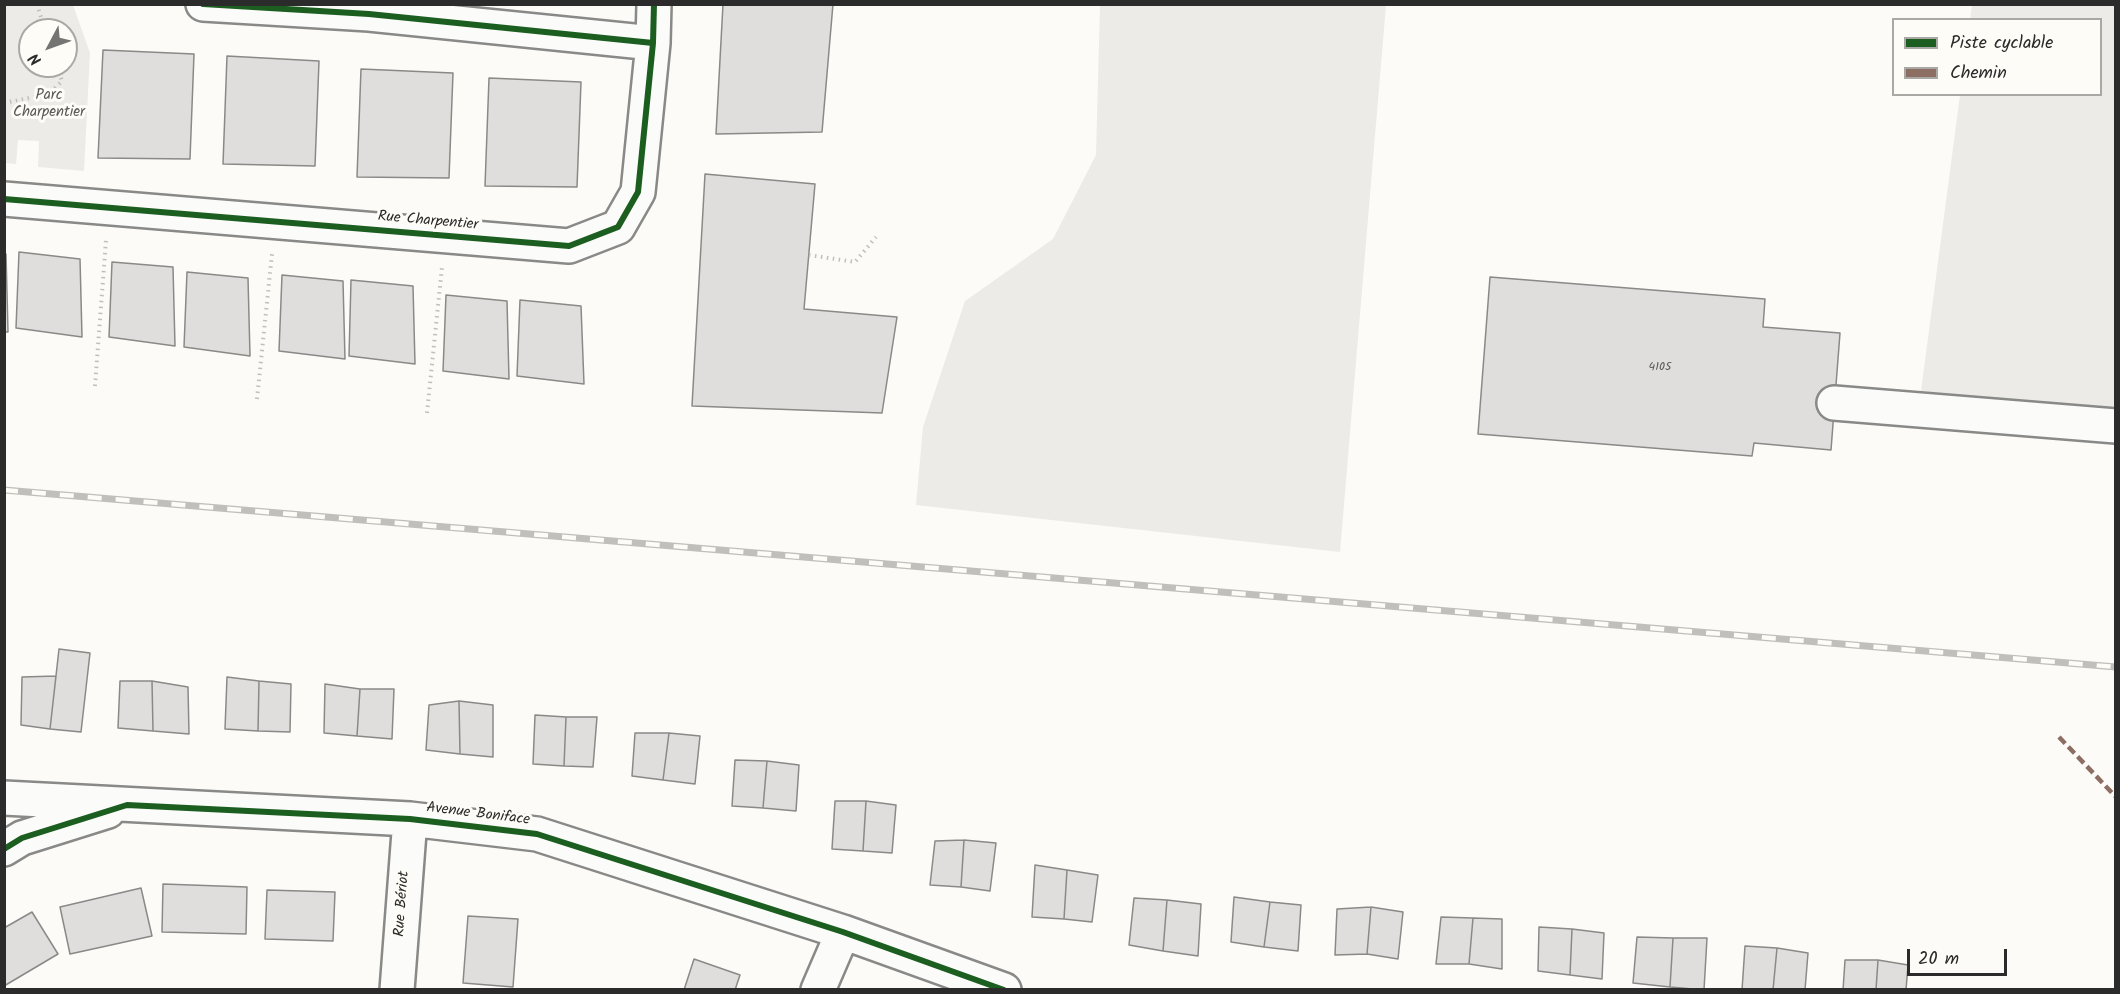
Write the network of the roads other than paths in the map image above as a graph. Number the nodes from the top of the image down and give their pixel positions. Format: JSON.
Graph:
{"nodes":[{"id":1,"x":203,"y":4,"type":"edge"},
{"id":2,"x":654,"y":4,"type":"edge"},
{"id":3,"x":653,"y":43,"type":"junction"},
{"id":4,"x":4,"y":199,"type":"edge"},
{"id":5,"x":1834,"y":402,"type":"dead end"},
{"id":6,"x":2115,"y":426,"type":"edge"},
{"id":7,"x":4,"y":798,"type":"edge"},
{"id":8,"x":127,"y":805,"type":"junction"},
{"id":9,"x":410,"y":819,"type":"junction"},
{"id":10,"x":4,"y":849,"type":"edge"},
{"id":11,"x":843,"y":932,"type":"junction"},
{"id":12,"x":397,"y":990,"type":"edge"},
{"id":13,"x":818,"y":990,"type":"edge"},
{"id":14,"x":1004,"y":990,"type":"edge"}],
"edges":[{"from":1,"to":3,"type":"street"},
{"from":2,"to":3,"type":"street","name":"Rue Charpentier"},
{"from":3,"to":4,"type":"street","name":"Rue Charpentier"},
{"from":5,"to":6,"type":"street"},
{"from":7,"to":8,"type":"street","name":"Avenue Boniface"},
{"from":8,"to":9,"type":"street","name":"Avenue Boniface"},
{"from":8,"to":10,"type":"street","name":"Avenue Boniface"},
{"from":9,"to":11,"type":"street","name":"Avenue Boniface"},
{"from":9,"to":12,"type":"street","name":"Rue Bériot"},
{"from":11,"to":13,"type":"street"},
{"from":11,"to":14,"type":"street","name":"Avenue Boniface"}]}
